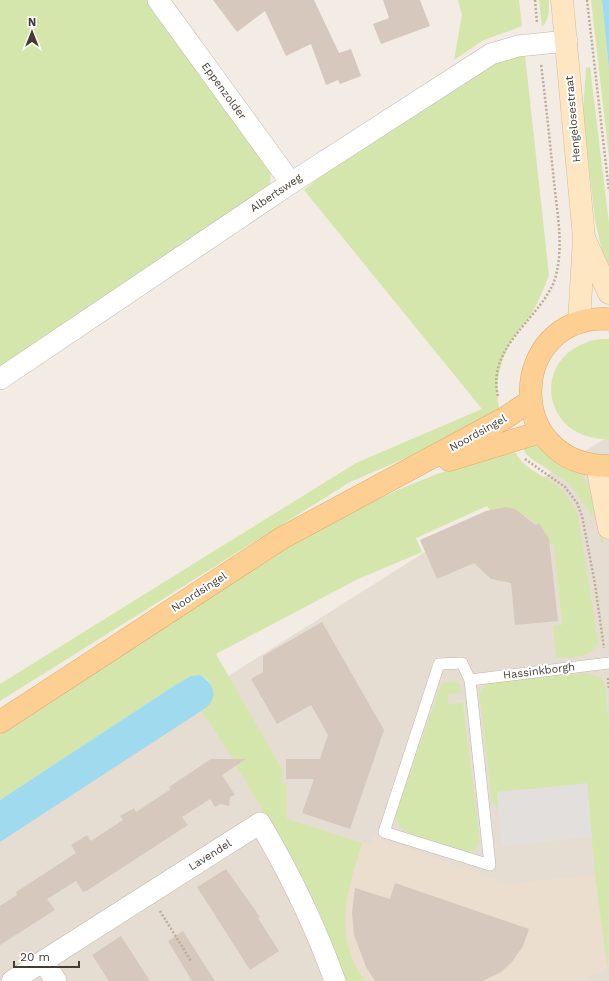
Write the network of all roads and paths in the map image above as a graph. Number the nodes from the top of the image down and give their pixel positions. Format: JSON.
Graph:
{"nodes":[{"id":1,"x":158,"y":0,"type":"edge"},
{"id":2,"x":535,"y":0,"type":"edge"},
{"id":3,"x":562,"y":0,"type":"edge"},
{"id":4,"x":587,"y":0,"type":"edge"},
{"id":5,"x":567,"y":41,"type":"junction"},
{"id":6,"x":539,"y":44,"type":"junction"},
{"id":7,"x":291,"y":183,"type":"junction"},
{"id":8,"x":609,"y":191,"type":"edge"},
{"id":9,"x":584,"y":238,"type":"junction"},
{"id":10,"x":609,"y":293,"type":"edge"},
{"id":11,"x":609,"y":319,"type":"edge"},
{"id":12,"x":579,"y":322,"type":"junction"},
{"id":13,"x":0,"y":380,"type":"edge"},
{"id":14,"x":530,"y":401,"type":"junction"},
{"id":15,"x":505,"y":418,"type":"junction"},
{"id":16,"x":541,"y":432,"type":"junction"},
{"id":17,"x":515,"y":440,"type":"junction"},
{"id":18,"x":603,"y":466,"type":"edge"},
{"id":19,"x":404,"y":474,"type":"junction"},
{"id":20,"x":609,"y":528,"type":"edge"},
{"id":21,"x":608,"y":663,"type":"edge"},
{"id":22,"x":470,"y":680,"type":"junction"},
{"id":23,"x":609,"y":690,"type":"edge"},
{"id":24,"x":0,"y":722,"type":"edge"},
{"id":25,"x":149,"y":894,"type":"junction"},
{"id":26,"x":44,"y":961,"type":"junction"},
{"id":27,"x":192,"y":961,"type":"dead end"},
{"id":28,"x":12,"y":981,"type":"edge"},
{"id":29,"x":56,"y":981,"type":"edge"},
{"id":30,"x":335,"y":981,"type":"edge"}],
"edges":[{"from":1,"to":7,"type":"street","name":"Eppenzolder"},
{"from":2,"to":6,"type":"path"},
{"from":3,"to":5,"type":"main road","name":"Hengelosestraat"},
{"from":4,"to":8,"type":"path"},
{"from":5,"to":6,"type":"street","name":"Albertsweg"},
{"from":5,"to":9,"type":"main road","name":"Hengelosestraat"},
{"from":6,"to":7,"type":"street","name":"Albertsweg"},
{"from":6,"to":15,"type":"path"},
{"from":7,"to":13,"type":"street","name":"Albertsweg"},
{"from":9,"to":10,"type":"main road","name":"Hengelosestraat"},
{"from":9,"to":12,"type":"main road","name":"Hengelosestraat"},
{"from":11,"to":12,"type":"main road"},
{"from":12,"to":14,"type":"main road"},
{"from":14,"to":15,"type":"main road","name":"Noordsingel"},
{"from":14,"to":16,"type":"main road"},
{"from":15,"to":19,"type":"main road","name":"Noordsingel"},
{"from":16,"to":17,"type":"main road","name":"Noordsingel"},
{"from":16,"to":18,"type":"main road"},
{"from":17,"to":19,"type":"main road","name":"Noordsingel"},
{"from":17,"to":21,"type":"path"},
{"from":18,"to":20,"type":"main road"},
{"from":19,"to":24,"type":"main road","name":"Noordsingel"},
{"from":21,"to":22,"type":"lane","name":"Hassinkborgh"},
{"from":21,"to":23,"type":"path"},
{"from":22,"to":22,"type":"lane"},
{"from":25,"to":26,"type":"street","name":"Lavendel"},
{"from":25,"to":27,"type":"path"},
{"from":25,"to":30,"type":"street","name":"Lavendel"},
{"from":26,"to":28,"type":"street","name":"Lavendel"},
{"from":26,"to":29,"type":"street"}]}
